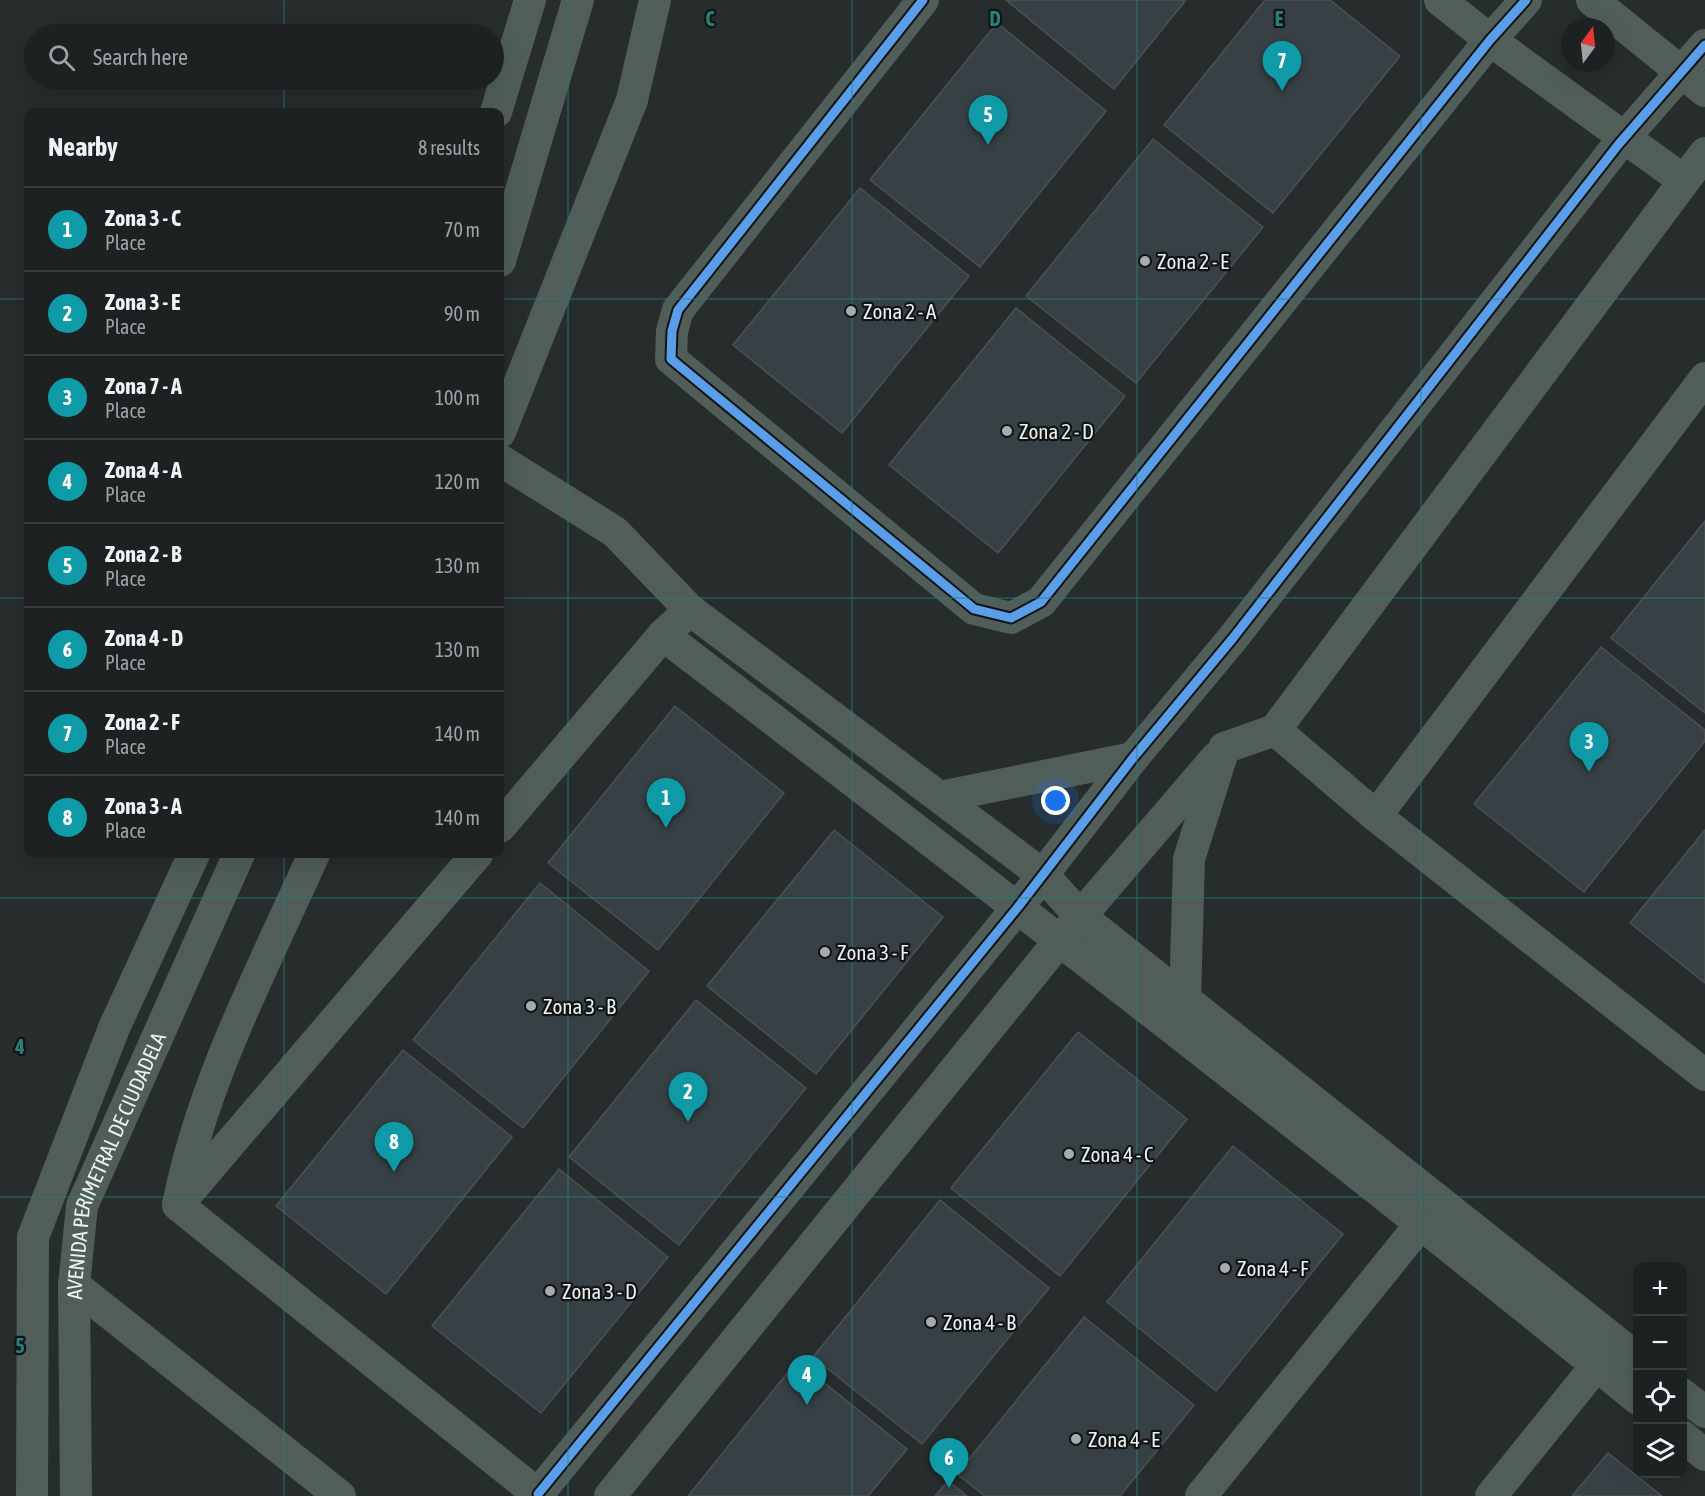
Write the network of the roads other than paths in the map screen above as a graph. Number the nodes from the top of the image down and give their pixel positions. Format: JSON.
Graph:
{"nodes":[{"id":1,"x":530,"y":0,"type":"edge"},
{"id":2,"x":578,"y":0,"type":"edge"},
{"id":3,"x":655,"y":0,"type":"edge"},
{"id":4,"x":923,"y":0,"type":"edge"},
{"id":5,"x":1440,"y":0,"type":"edge"},
{"id":6,"x":1526,"y":0,"type":"edge"},
{"id":7,"x":1592,"y":0,"type":"edge"},
{"id":8,"x":1490,"y":40,"type":"junction"},
{"id":9,"x":1705,"y":45,"type":"edge"},
{"id":10,"x":1694,"y":82,"type":"edge"},
{"id":11,"x":504,"y":86,"type":"edge"},
{"id":12,"x":503,"y":90,"type":"edge"},
{"id":13,"x":497,"y":108,"type":"edge"},
{"id":14,"x":1625,"y":137,"type":"junction"},
{"id":15,"x":1705,"y":153,"type":"edge"},
{"id":16,"x":1683,"y":180,"type":"junction"},
{"id":17,"x":504,"y":248,"type":"edge"},
{"id":18,"x":1705,"y":378,"type":"edge"},
{"id":19,"x":504,"y":422,"type":"edge"},
{"id":20,"x":504,"y":463,"type":"edge"},
{"id":21,"x":690,"y":610,"type":"junction"},
{"id":22,"x":663,"y":635,"type":"junction"},
{"id":23,"x":1275,"y":730,"type":"junction"},
{"id":24,"x":1224,"y":748,"type":"junction"},
{"id":25,"x":1133,"y":758,"type":"junction"},
{"id":26,"x":940,"y":797,"type":"junction"},
{"id":27,"x":1376,"y":816,"type":"junction"},
{"id":28,"x":504,"y":822,"type":"edge"},
{"id":29,"x":192,"y":858,"type":"edge"},
{"id":30,"x":237,"y":858,"type":"edge"},
{"id":31,"x":312,"y":858,"type":"edge"},
{"id":32,"x":474,"y":858,"type":"edge"},
{"id":33,"x":1043,"y":875,"type":"junction"},
{"id":34,"x":1018,"y":907,"type":"junction"},
{"id":35,"x":1080,"y":916,"type":"junction"},
{"id":36,"x":1060,"y":940,"type":"junction"},
{"id":37,"x":1185,"y":1001,"type":"junction"},
{"id":38,"x":1705,"y":1075,"type":"edge"},
{"id":39,"x":178,"y":1205,"type":"junction"},
{"id":40,"x":1420,"y":1225,"type":"junction"},
{"id":41,"x":74,"y":1285,"type":"junction"},
{"id":42,"x":1633,"y":1355,"type":"edge"},
{"id":43,"x":1596,"y":1366,"type":"junction"},
{"id":44,"x":1633,"y":1395,"type":"edge"},
{"id":45,"x":1687,"y":1397,"type":"edge"},
{"id":46,"x":1705,"y":1412,"type":"edge"},
{"id":47,"x":1687,"y":1439,"type":"edge"},
{"id":48,"x":1705,"y":1455,"type":"edge"},
{"id":49,"x":539,"y":1495,"type":"edge"},
{"id":50,"x":32,"y":1496,"type":"edge"},
{"id":51,"x":76,"y":1496,"type":"edge"},
{"id":52,"x":340,"y":1496,"type":"edge"},
{"id":53,"x":610,"y":1496,"type":"edge"},
{"id":54,"x":1201,"y":1496,"type":"edge"},
{"id":55,"x":1491,"y":1496,"type":"edge"}],
"edges":[{"from":1,"to":11,"type":"street"},
{"from":2,"to":17,"type":"street"},
{"from":3,"to":19,"type":"street"},
{"from":4,"to":8,"type":"street"},
{"from":5,"to":8,"type":"street"},
{"from":6,"to":8,"type":"street"},
{"from":7,"to":10,"type":"street"},
{"from":8,"to":14,"type":"street"},
{"from":9,"to":10,"type":"street"},
{"from":10,"to":14,"type":"street"},
{"from":12,"to":13,"type":"street"},
{"from":14,"to":16,"type":"street"},
{"from":14,"to":25,"type":"street"},
{"from":15,"to":16,"type":"street"},
{"from":16,"to":23,"type":"street"},
{"from":18,"to":27,"type":"street"},
{"from":20,"to":21,"type":"street"},
{"from":21,"to":22,"type":"street"},
{"from":21,"to":26,"type":"street"},
{"from":22,"to":28,"type":"street"},
{"from":22,"to":34,"type":"street"},
{"from":23,"to":24,"type":"street"},
{"from":23,"to":27,"type":"street"},
{"from":24,"to":35,"type":"street"},
{"from":24,"to":37,"type":"street"},
{"from":25,"to":26,"type":"street"},
{"from":25,"to":33,"type":"street"},
{"from":26,"to":33,"type":"street"},
{"from":27,"to":38,"type":"street"},
{"from":29,"to":50,"type":"street","name":"AVENIDA PERIMETRAL DE CIUDADELA"},
{"from":30,"to":41,"type":"street","name":"AVENIDA PERIMETRAL DE CIUDADELA"},
{"from":31,"to":39,"type":"street"},
{"from":32,"to":39,"type":"street"},
{"from":33,"to":34,"type":"street"},
{"from":33,"to":35,"type":"street"},
{"from":34,"to":36,"type":"street"},
{"from":34,"to":49,"type":"street"},
{"from":35,"to":36,"type":"street"},
{"from":35,"to":37,"type":"street"},
{"from":36,"to":40,"type":"street"},
{"from":36,"to":53,"type":"street"},
{"from":37,"to":42,"type":"street"},
{"from":39,"to":49,"type":"street"},
{"from":40,"to":43,"type":"street"},
{"from":40,"to":54,"type":"street"},
{"from":41,"to":51,"type":"street","name":"AVENIDA PERIMETRAL DE CIUDADELA"},
{"from":41,"to":52,"type":"street"},
{"from":43,"to":44,"type":"street"},
{"from":43,"to":55,"type":"street"},
{"from":45,"to":46,"type":"street"},
{"from":47,"to":48,"type":"street"}]}
